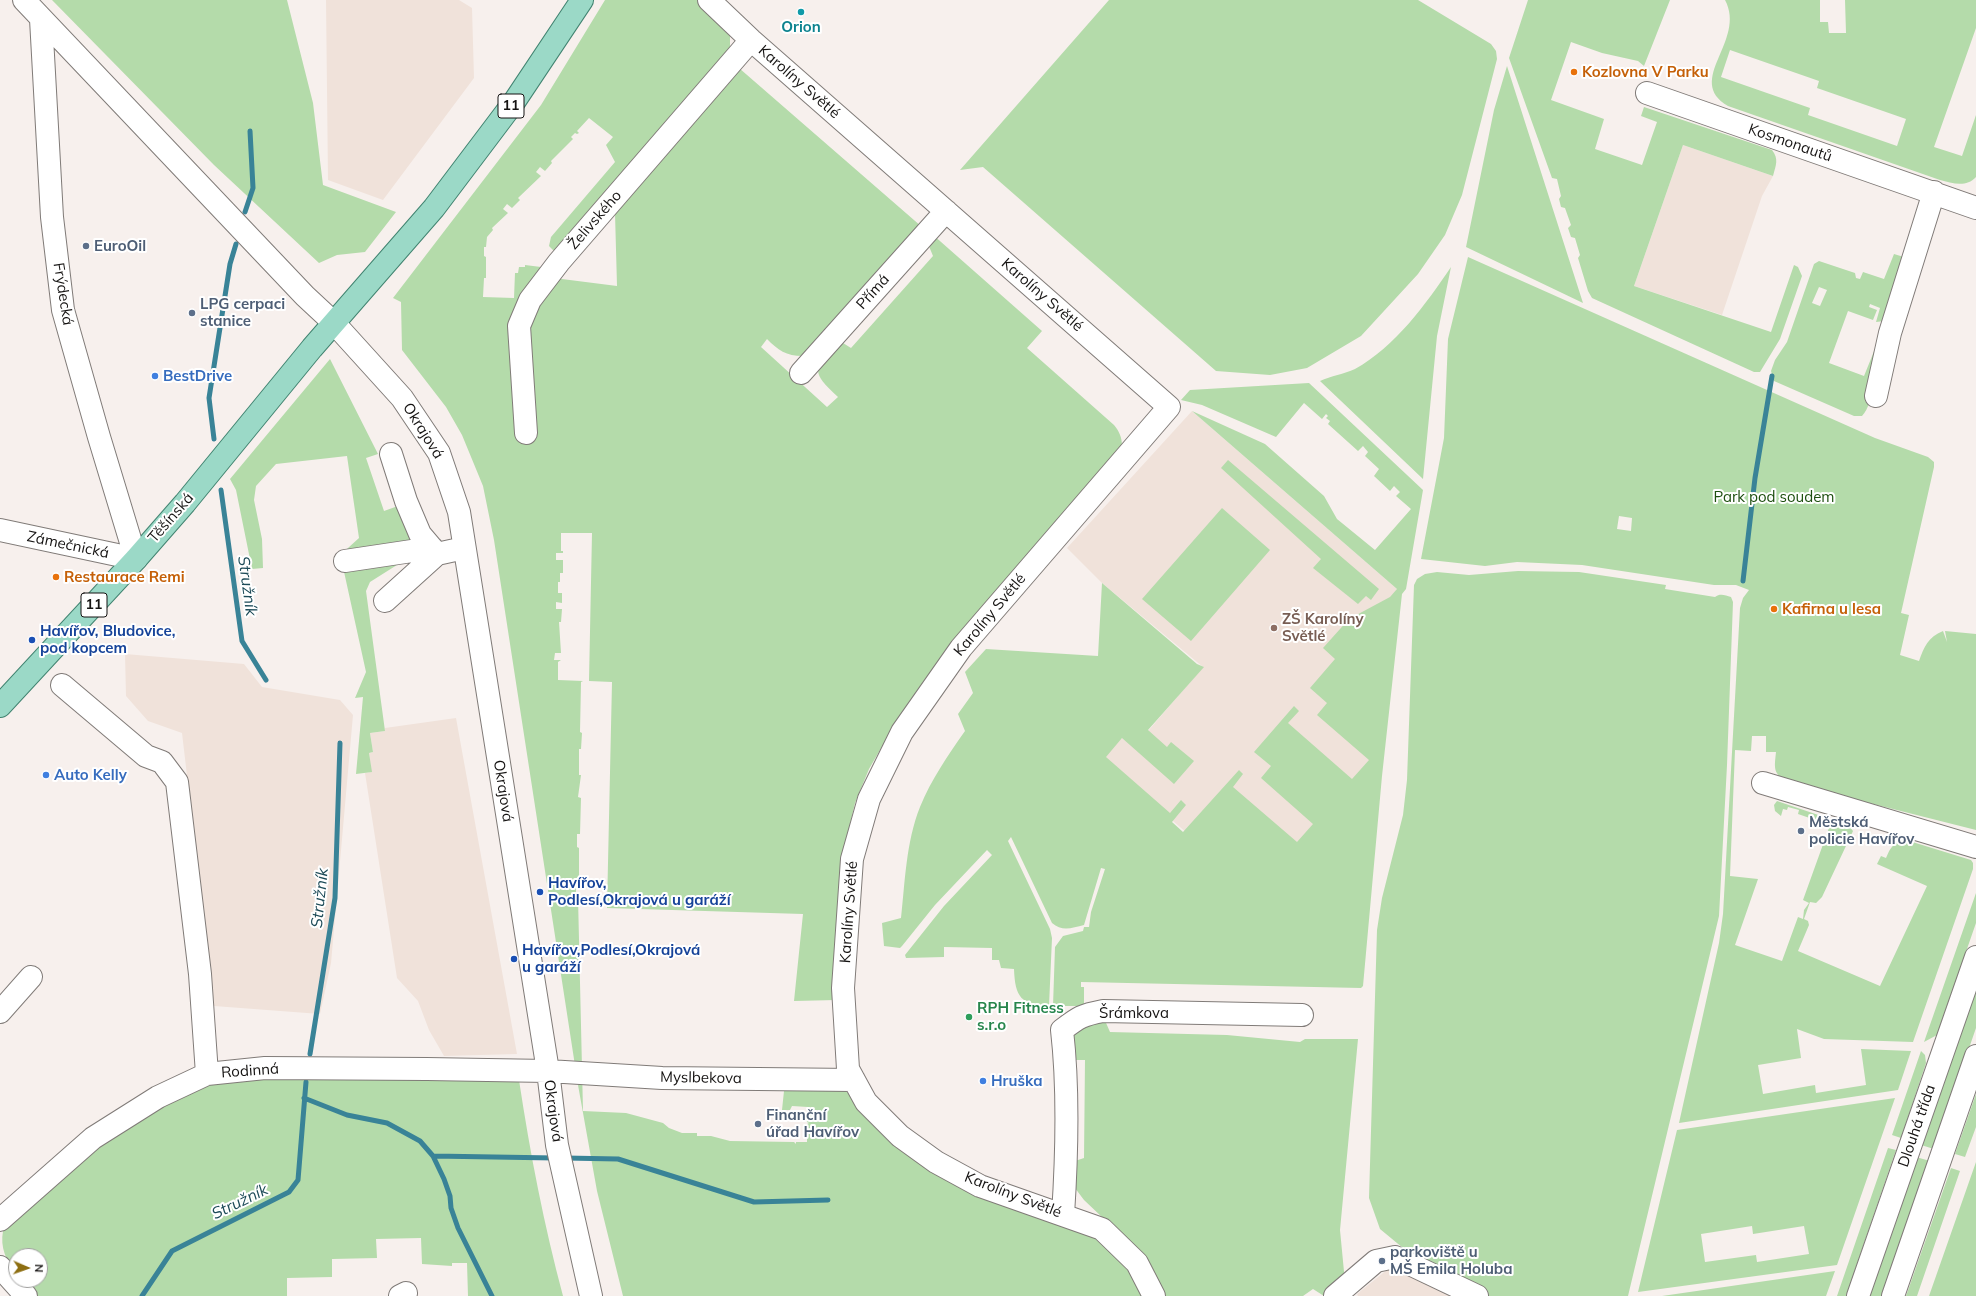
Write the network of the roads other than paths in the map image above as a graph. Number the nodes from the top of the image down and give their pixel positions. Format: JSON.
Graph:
{"nodes":[{"id":1,"x":24,"y":0,"type":"edge"},
{"id":2,"x":582,"y":0,"type":"edge"},
{"id":3,"x":709,"y":0,"type":"edge"},
{"id":4,"x":42,"y":19,"type":"junction"},
{"id":5,"x":751,"y":40,"type":"junction"},
{"id":6,"x":1647,"y":93,"type":"dead end"},
{"id":7,"x":1934,"y":192,"type":"junction"},
{"id":8,"x":1976,"y":208,"type":"edge"},
{"id":9,"x":946,"y":210,"type":"junction"},
{"id":10,"x":334,"y":323,"type":"junction"},
{"id":11,"x":801,"y":373,"type":"dead end"},
{"id":12,"x":1876,"y":396,"type":"dead end"},
{"id":13,"x":526,"y":433,"type":"dead end"},
{"id":14,"x":391,"y":454,"type":"dead end"},
{"id":15,"x":0,"y":530,"type":"edge"},
{"id":16,"x":464,"y":548,"type":"junction"},
{"id":17,"x":435,"y":551,"type":"junction"},
{"id":18,"x":136,"y":559,"type":"junction"},
{"id":19,"x":345,"y":561,"type":"dead end"},
{"id":20,"x":385,"y":601,"type":"dead end"},
{"id":21,"x":62,"y":685,"type":"dead end"},
{"id":22,"x":0,"y":706,"type":"edge"},
{"id":23,"x":1763,"y":783,"type":"dead end"},
{"id":24,"x":1976,"y":846,"type":"edge"},
{"id":25,"x":1976,"y":957,"type":"edge"},
{"id":26,"x":31,"y":977,"type":"dead end"},
{"id":27,"x":0,"y":1012,"type":"edge"},
{"id":28,"x":1302,"y":1015,"type":"dead end"},
{"id":29,"x":1976,"y":1056,"type":"edge"},
{"id":30,"x":548,"y":1071,"type":"junction"},
{"id":31,"x":207,"y":1074,"type":"junction"},
{"id":32,"x":854,"y":1080,"type":"junction"},
{"id":33,"x":1063,"y":1215,"type":"junction"},
{"id":34,"x":0,"y":1220,"type":"edge"},
{"id":35,"x":0,"y":1267,"type":"edge"},
{"id":36,"x":26,"y":1296,"type":"edge"},
{"id":37,"x":591,"y":1296,"type":"edge"},
{"id":38,"x":1154,"y":1296,"type":"edge"},
{"id":39,"x":1335,"y":1296,"type":"edge"},
{"id":40,"x":1476,"y":1296,"type":"edge"},
{"id":41,"x":1858,"y":1296,"type":"edge"},
{"id":42,"x":1893,"y":1296,"type":"edge"}],
"edges":[{"from":1,"to":4,"type":"street"},
{"from":2,"to":10,"type":"main road","number":"11"},
{"from":3,"to":5,"type":"street","name":"Karolíny Světlé"},
{"from":4,"to":10,"type":"street"},
{"from":4,"to":18,"type":"street","name":"Frýdecká"},
{"from":5,"to":9,"type":"street","name":"Karolíny Světlé"},
{"from":5,"to":13,"type":"street","name":"Želivského"},
{"from":6,"to":7,"type":"street","name":"Kosmonautů"},
{"from":7,"to":8,"type":"street","name":"Kosmonautů"},
{"from":7,"to":12,"type":"street"},
{"from":9,"to":11,"type":"street","name":"Přímá"},
{"from":9,"to":32,"type":"street","name":"Karolíny Světlé"},
{"from":10,"to":16,"type":"street","name":"Okrajová"},
{"from":10,"to":18,"type":"main road","name":"Těšínská","number":"11"},
{"from":14,"to":17,"type":"street"},
{"from":15,"to":18,"type":"street","name":"Zámečnická"},
{"from":16,"to":17,"type":"street"},
{"from":16,"to":30,"type":"street","name":"Okrajová"},
{"from":17,"to":19,"type":"street"},
{"from":17,"to":20,"type":"street"},
{"from":18,"to":22,"type":"main road","name":"Těšínská","number":"11"},
{"from":21,"to":31,"type":"street"},
{"from":23,"to":24,"type":"street"},
{"from":25,"to":41,"type":"street","name":"Dlouhá třída"},
{"from":26,"to":27,"type":"street"},
{"from":28,"to":33,"type":"street","name":"Šrámkova"},
{"from":29,"to":42,"type":"street"},
{"from":30,"to":31,"type":"street","name":"Rodinná"},
{"from":30,"to":32,"type":"street","name":"Myslbekova"},
{"from":30,"to":37,"type":"street","name":"Okrajová"},
{"from":31,"to":34,"type":"street","name":"Rodinná"},
{"from":32,"to":33,"type":"street","name":"Karolíny Světlé"},
{"from":33,"to":38,"type":"street","name":"Karolíny Světlé"},
{"from":35,"to":36,"type":"street"},
{"from":39,"to":40,"type":"street"}]}
